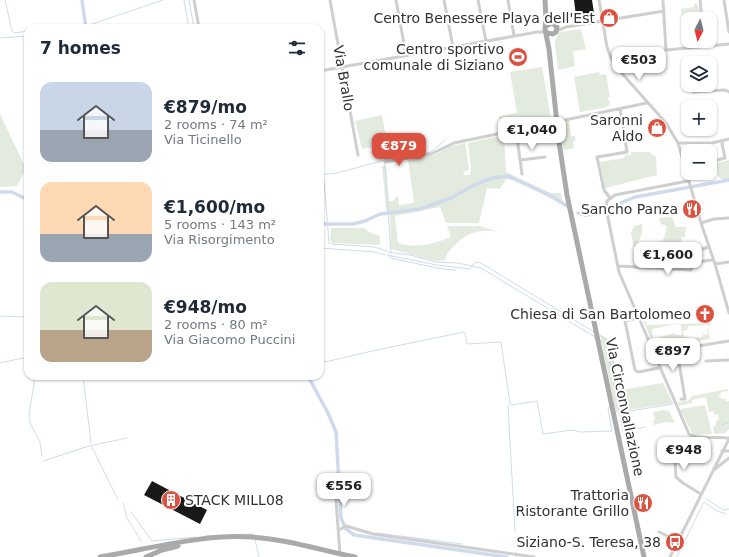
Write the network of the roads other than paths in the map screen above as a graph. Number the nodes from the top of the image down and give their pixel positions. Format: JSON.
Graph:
{"nodes":[{"id":1,"x":194,"y":0,"type":"edge"},
{"id":2,"x":330,"y":0,"type":"edge"},
{"id":3,"x":396,"y":0,"type":"edge"},
{"id":4,"x":444,"y":0,"type":"edge"},
{"id":5,"x":478,"y":0,"type":"edge"},
{"id":6,"x":508,"y":0,"type":"edge"},
{"id":7,"x":544,"y":0,"type":"edge"},
{"id":8,"x":599,"y":0,"type":"edge"},
{"id":9,"x":663,"y":0,"type":"edge"},
{"id":10,"x":700,"y":0,"type":"edge"},
{"id":11,"x":724,"y":0,"type":"edge"},
{"id":12,"x":545,"y":9,"type":"junction"},
{"id":13,"x":664,"y":11,"type":"junction"},
{"id":14,"x":701,"y":12,"type":"edge"},
{"id":15,"x":603,"y":21,"type":"junction"},
{"id":16,"x":198,"y":24,"type":"edge"},
{"id":17,"x":554,"y":24,"type":"junction"},
{"id":18,"x":566,"y":27,"type":"junction"},
{"id":19,"x":546,"y":29,"type":"junction"},
{"id":20,"x":556,"y":32,"type":"junction"},
{"id":21,"x":729,"y":32,"type":"edge"},
{"id":22,"x":514,"y":36,"type":"junction"},
{"id":23,"x":486,"y":41,"type":"junction"},
{"id":24,"x":729,"y":44,"type":"edge"},
{"id":25,"x":454,"y":47,"type":"junction"},
{"id":26,"x":549,"y":49,"type":"junction"},
{"id":27,"x":666,"y":50,"type":"junction"},
{"id":28,"x":406,"y":55,"type":"junction"},
{"id":29,"x":611,"y":58,"type":"junction"},
{"id":30,"x":342,"y":67,"type":"junction"},
{"id":31,"x":324,"y":70,"type":"edge"},
{"id":32,"x":717,"y":91,"type":"edge"},
{"id":33,"x":729,"y":92,"type":"edge"},
{"id":34,"x":647,"y":103,"type":"junction"},
{"id":35,"x":620,"y":109,"type":"junction"},
{"id":36,"x":557,"y":121,"type":"junction"},
{"id":37,"x":516,"y":130,"type":"junction"},
{"id":38,"x":729,"y":139,"type":"edge"},
{"id":39,"x":723,"y":140,"type":"junction"},
{"id":40,"x":678,"y":143,"type":"junction"},
{"id":41,"x":681,"y":151,"type":"edge"},
{"id":42,"x":358,"y":155,"type":"dead end"},
{"id":43,"x":545,"y":157,"type":"dead end"},
{"id":44,"x":520,"y":160,"type":"junction"},
{"id":45,"x":717,"y":160,"type":"edge"},
{"id":46,"x":385,"y":162,"type":"dead end"},
{"id":47,"x":522,"y":174,"type":"dead end"},
{"id":48,"x":689,"y":182,"type":"joint"},
{"id":49,"x":610,"y":198,"type":"junction"},
{"id":50,"x":729,"y":218,"type":"edge"},
{"id":51,"x":701,"y":223,"type":"junction"},
{"id":52,"x":660,"y":244,"type":"dead end"},
{"id":53,"x":708,"y":247,"type":"junction"},
{"id":54,"x":713,"y":260,"type":"junction"},
{"id":55,"x":729,"y":262,"type":"edge"},
{"id":56,"x":715,"y":264,"type":"junction"},
{"id":57,"x":618,"y":266,"type":"junction"},
{"id":58,"x":729,"y":313,"type":"edge"},
{"id":59,"x":638,"y":318,"type":"junction"},
{"id":60,"x":729,"y":341,"type":"edge"},
{"id":61,"x":677,"y":350,"type":"junction"},
{"id":62,"x":654,"y":354,"type":"junction"},
{"id":63,"x":729,"y":360,"type":"edge"},
{"id":64,"x":706,"y":361,"type":"dead end"},
{"id":65,"x":659,"y":368,"type":"junction"},
{"id":66,"x":680,"y":399,"type":"dead end"},
{"id":67,"x":729,"y":438,"type":"edge"},
{"id":68,"x":674,"y":444,"type":"dead end"},
{"id":69,"x":722,"y":451,"type":"junction"},
{"id":70,"x":729,"y":451,"type":"edge"},
{"id":71,"x":729,"y":459,"type":"edge"},
{"id":72,"x":711,"y":474,"type":"junction"},
{"id":73,"x":335,"y":487,"type":"dead end"},
{"id":74,"x":701,"y":494,"type":"junction"},
{"id":75,"x":339,"y":530,"type":"junction"},
{"id":76,"x":659,"y":532,"type":"dead end"},
{"id":77,"x":198,"y":540,"type":"junction"},
{"id":78,"x":678,"y":542,"type":"junction"},
{"id":79,"x":340,"y":554,"type":"junction"},
{"id":80,"x":100,"y":557,"type":"edge"},
{"id":81,"x":146,"y":557,"type":"edge"},
{"id":82,"x":355,"y":557,"type":"edge"},
{"id":83,"x":534,"y":557,"type":"edge"},
{"id":84,"x":644,"y":557,"type":"edge"},
{"id":85,"x":670,"y":557,"type":"edge"}],
"edges":[{"from":1,"to":16,"type":"street"},
{"from":2,"to":30,"type":"street","name":"Via Brallo"},
{"from":3,"to":28,"type":"street"},
{"from":4,"to":25,"type":"street"},
{"from":5,"to":23,"type":"street"},
{"from":6,"to":22,"type":"street"},
{"from":7,"to":12,"type":"main road"},
{"from":8,"to":15,"type":"street"},
{"from":9,"to":13,"type":"street"},
{"from":10,"to":14,"type":"street"},
{"from":11,"to":21,"type":"street"},
{"from":12,"to":17,"type":"main road"},
{"from":12,"to":19,"type":"main road","name":"Via Circonvallazione"},
{"from":13,"to":15,"type":"street"},
{"from":13,"to":27,"type":"street"},
{"from":15,"to":18,"type":"street"},
{"from":15,"to":29,"type":"street"},
{"from":17,"to":18,"type":"street"},
{"from":17,"to":19,"type":"main road"},
{"from":17,"to":20,"type":"main road"},
{"from":18,"to":20,"type":"street"},
{"from":19,"to":20,"type":"main road"},
{"from":19,"to":22,"type":"street"},
{"from":19,"to":26,"type":"main road","name":"Via Circonvallazione"},
{"from":20,"to":26,"type":"main road"},
{"from":22,"to":23,"type":"street"},
{"from":23,"to":25,"type":"street"},
{"from":24,"to":27,"type":"street"},
{"from":25,"to":28,"type":"street"},
{"from":26,"to":36,"type":"main road","name":"Via Circonvallazione"},
{"from":27,"to":29,"type":"street"},
{"from":28,"to":30,"type":"street"},
{"from":29,"to":34,"type":"street"},
{"from":30,"to":31,"type":"street"},
{"from":30,"to":42,"type":"street","name":"Via Brallo"},
{"from":32,"to":33,"type":"street"},
{"from":34,"to":35,"type":"street"},
{"from":34,"to":40,"type":"street"},
{"from":35,"to":36,"type":"street"},
{"from":35,"to":49,"type":"street"},
{"from":36,"to":37,"type":"street"},
{"from":36,"to":84,"type":"main road","name":"Via Circonvallazione"},
{"from":37,"to":44,"type":"street"},
{"from":37,"to":46,"type":"street"},
{"from":38,"to":39,"type":"street"},
{"from":39,"to":40,"type":"street"},
{"from":39,"to":45,"type":"street"},
{"from":40,"to":41,"type":"street"},
{"from":43,"to":44,"type":"street"},
{"from":44,"to":47,"type":"street"},
{"from":48,"to":49,"type":"street"},
{"from":48,"to":51,"type":"street"},
{"from":49,"to":57,"type":"street"},
{"from":50,"to":51,"type":"street"},
{"from":51,"to":53,"type":"street"},
{"from":52,"to":53,"type":"street"},
{"from":53,"to":54,"type":"street"},
{"from":54,"to":56,"type":"street"},
{"from":54,"to":57,"type":"street"},
{"from":55,"to":56,"type":"street"},
{"from":56,"to":58,"type":"street"},
{"from":57,"to":59,"type":"street"},
{"from":59,"to":62,"type":"street"},
{"from":59,"to":65,"type":"street"},
{"from":60,"to":61,"type":"street"},
{"from":61,"to":62,"type":"street"},
{"from":61,"to":66,"type":"street"},
{"from":62,"to":65,"type":"street"},
{"from":63,"to":64,"type":"street"},
{"from":65,"to":67,"type":"street"},
{"from":67,"to":69,"type":"street"},
{"from":68,"to":74,"type":"street"},
{"from":69,"to":70,"type":"street"},
{"from":69,"to":71,"type":"street"},
{"from":69,"to":72,"type":"street"},
{"from":71,"to":72,"type":"street"},
{"from":72,"to":74,"type":"street"},
{"from":73,"to":75,"type":"street"},
{"from":74,"to":78,"type":"street"},
{"from":75,"to":79,"type":"street"},
{"from":75,"to":83,"type":"street"},
{"from":76,"to":78,"type":"street"},
{"from":77,"to":79,"type":"main road"},
{"from":77,"to":80,"type":"main road"},
{"from":77,"to":81,"type":"main road"},
{"from":78,"to":85,"type":"street"},
{"from":79,"to":82,"type":"main road"}]}
